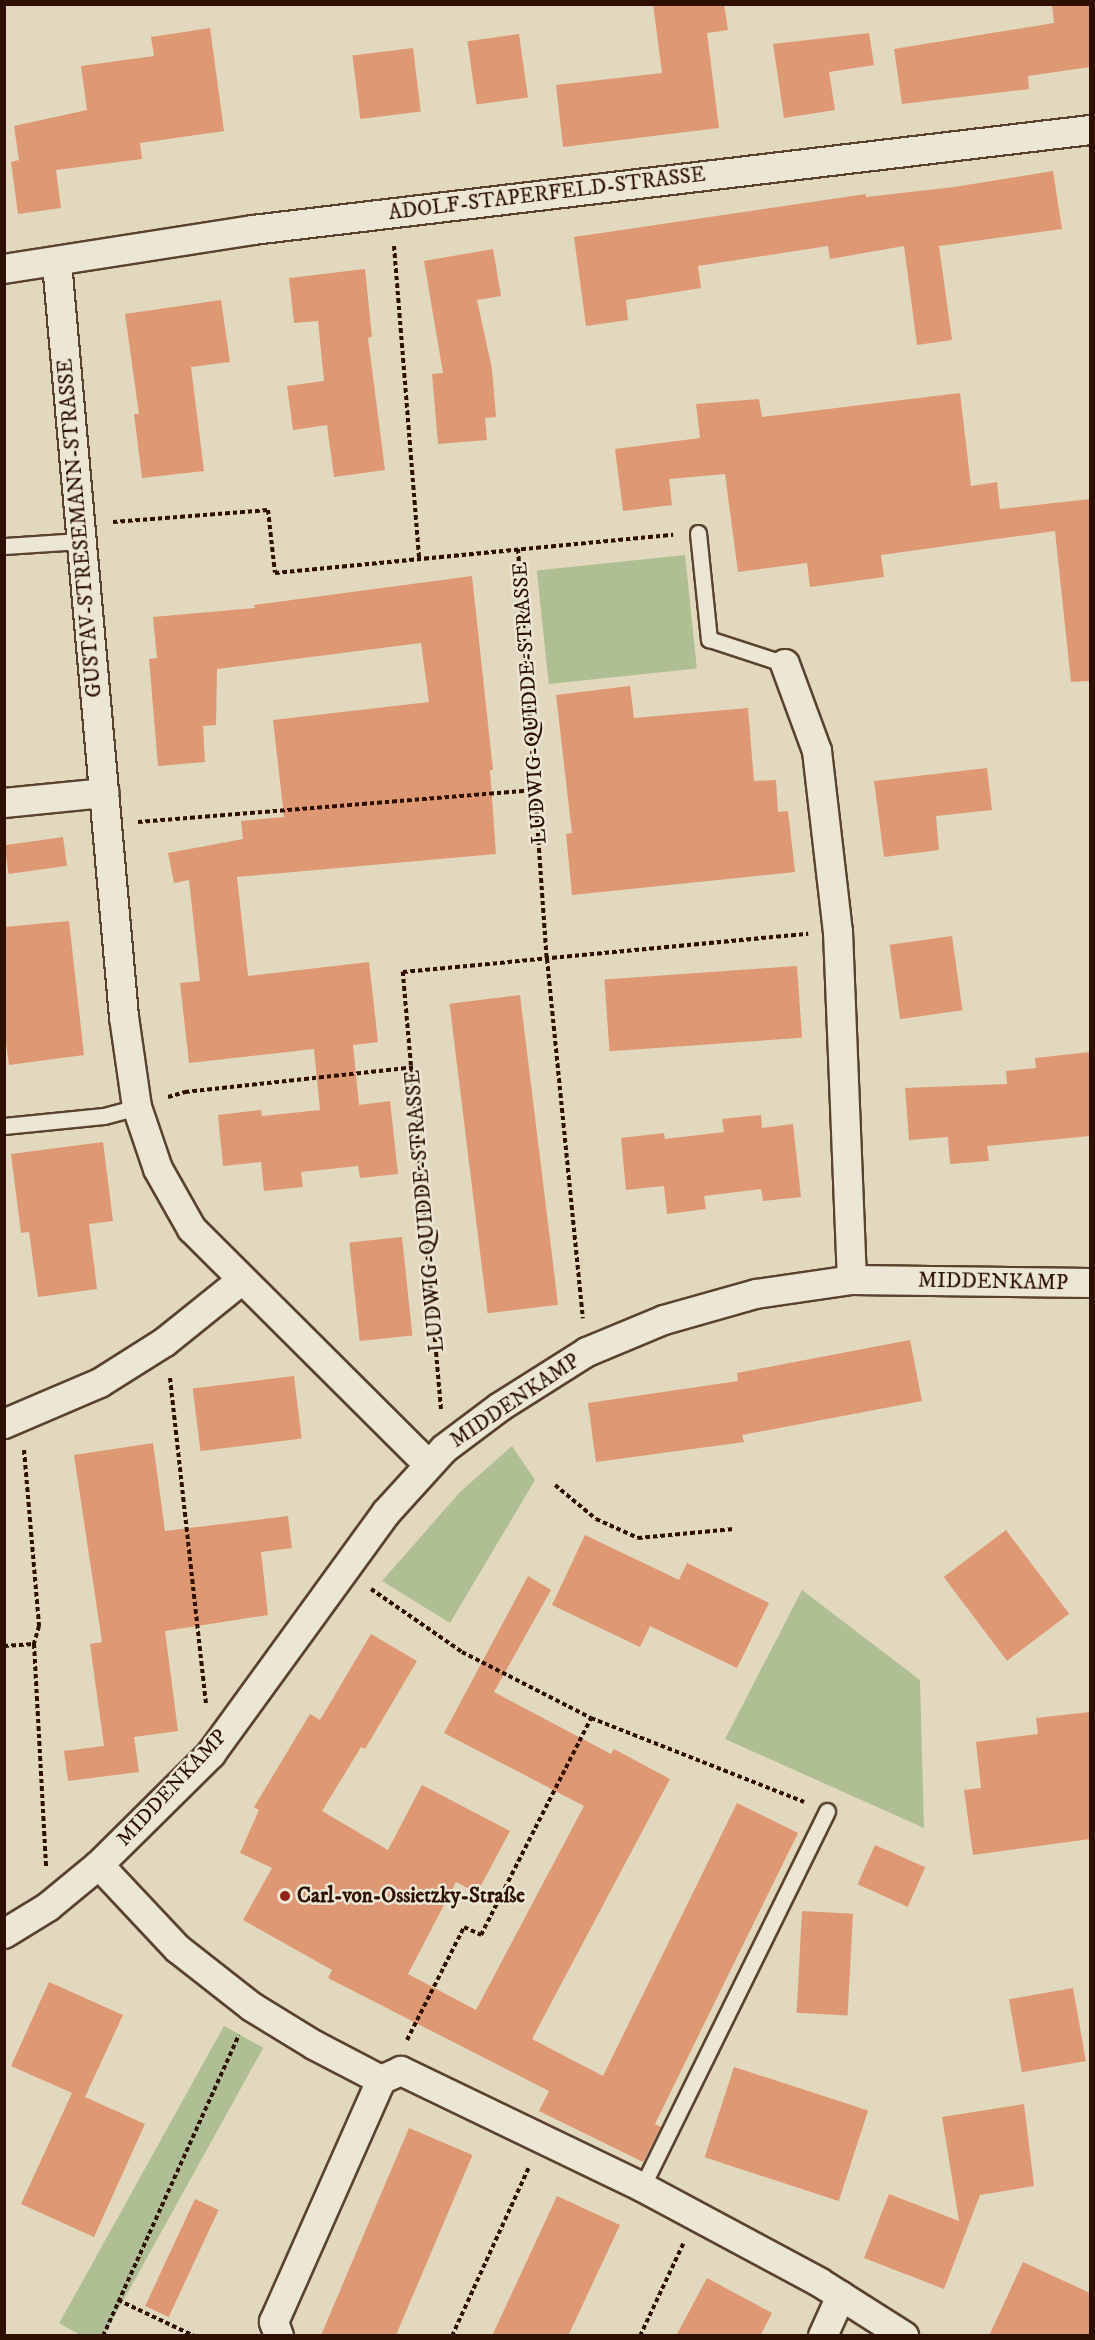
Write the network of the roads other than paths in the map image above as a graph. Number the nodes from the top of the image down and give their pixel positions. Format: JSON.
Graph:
{"nodes":[{"id":1,"x":1090,"y":130,"type":"edge"},
{"id":2,"x":57,"y":263,"type":"junction"},
{"id":3,"x":4,"y":269,"type":"edge"},
{"id":4,"x":80,"y":532,"type":"junction"},
{"id":5,"x":698,"y":533,"type":"road end"},
{"id":6,"x":4,"y":546,"type":"edge"},
{"id":7,"x":785,"y":664,"type":"joint"},
{"id":8,"x":105,"y":793,"type":"junction"},
{"id":9,"x":4,"y":803,"type":"edge"},
{"id":10,"x":137,"y":1107,"type":"junction"},
{"id":11,"x":4,"y":1126,"type":"edge"},
{"id":12,"x":852,"y":1280,"type":"junction"},
{"id":13,"x":241,"y":1281,"type":"junction"},
{"id":14,"x":1090,"y":1283,"type":"edge"},
{"id":15,"x":13,"y":1422,"type":"edge"},
{"id":16,"x":437,"y":1457,"type":"junction"},
{"id":17,"x":827,"y":1811,"type":"road end"},
{"id":18,"x":99,"y":1865,"type":"junction"},
{"id":19,"x":4,"y":1934,"type":"edge"},
{"id":20,"x":391,"y":2075,"type":"junction"},
{"id":21,"x":642,"y":2187,"type":"junction"},
{"id":22,"x":841,"y":2296,"type":"junction"},
{"id":23,"x":279,"y":2336,"type":"edge"},
{"id":24,"x":824,"y":2336,"type":"edge"},
{"id":25,"x":904,"y":2336,"type":"edge"}],
"edges":[{"from":1,"to":2,"type":"street","name":"ADOLF-STAPERFELD-STRASSE"},
{"from":2,"to":3,"type":"street","name":"ADOLF-STAPERFELD-STRASSE"},
{"from":2,"to":4,"type":"street","name":"GUSTAV-STRESEMANN-STRASSE"},
{"from":4,"to":6,"type":"lane"},
{"from":4,"to":8,"type":"street","name":"GUSTAV-STRESEMANN-STRASSE"},
{"from":5,"to":7,"type":"lane"},
{"from":7,"to":12,"type":"street"},
{"from":8,"to":9,"type":"street"},
{"from":8,"to":10,"type":"street","name":"GUSTAV-STRESEMANN-STRASSE"},
{"from":10,"to":11,"type":"lane"},
{"from":10,"to":13,"type":"street","name":"GUSTAV-STRESEMANN-STRASSE"},
{"from":12,"to":14,"type":"street","name":"MIDDENKAMP"},
{"from":12,"to":16,"type":"street","name":"MIDDENKAMP"},
{"from":13,"to":15,"type":"street"},
{"from":13,"to":16,"type":"street","name":"GUSTAV-STRESEMANN-STRASSE"},
{"from":16,"to":18,"type":"street","name":"MIDDENKAMP"},
{"from":17,"to":21,"type":"lane"},
{"from":18,"to":19,"type":"street","name":"MIDDENKAMP"},
{"from":18,"to":20,"type":"street"},
{"from":20,"to":21,"type":"street"},
{"from":20,"to":23,"type":"street"},
{"from":21,"to":22,"type":"street"},
{"from":22,"to":24,"type":"street"},
{"from":22,"to":25,"type":"street"}]}
